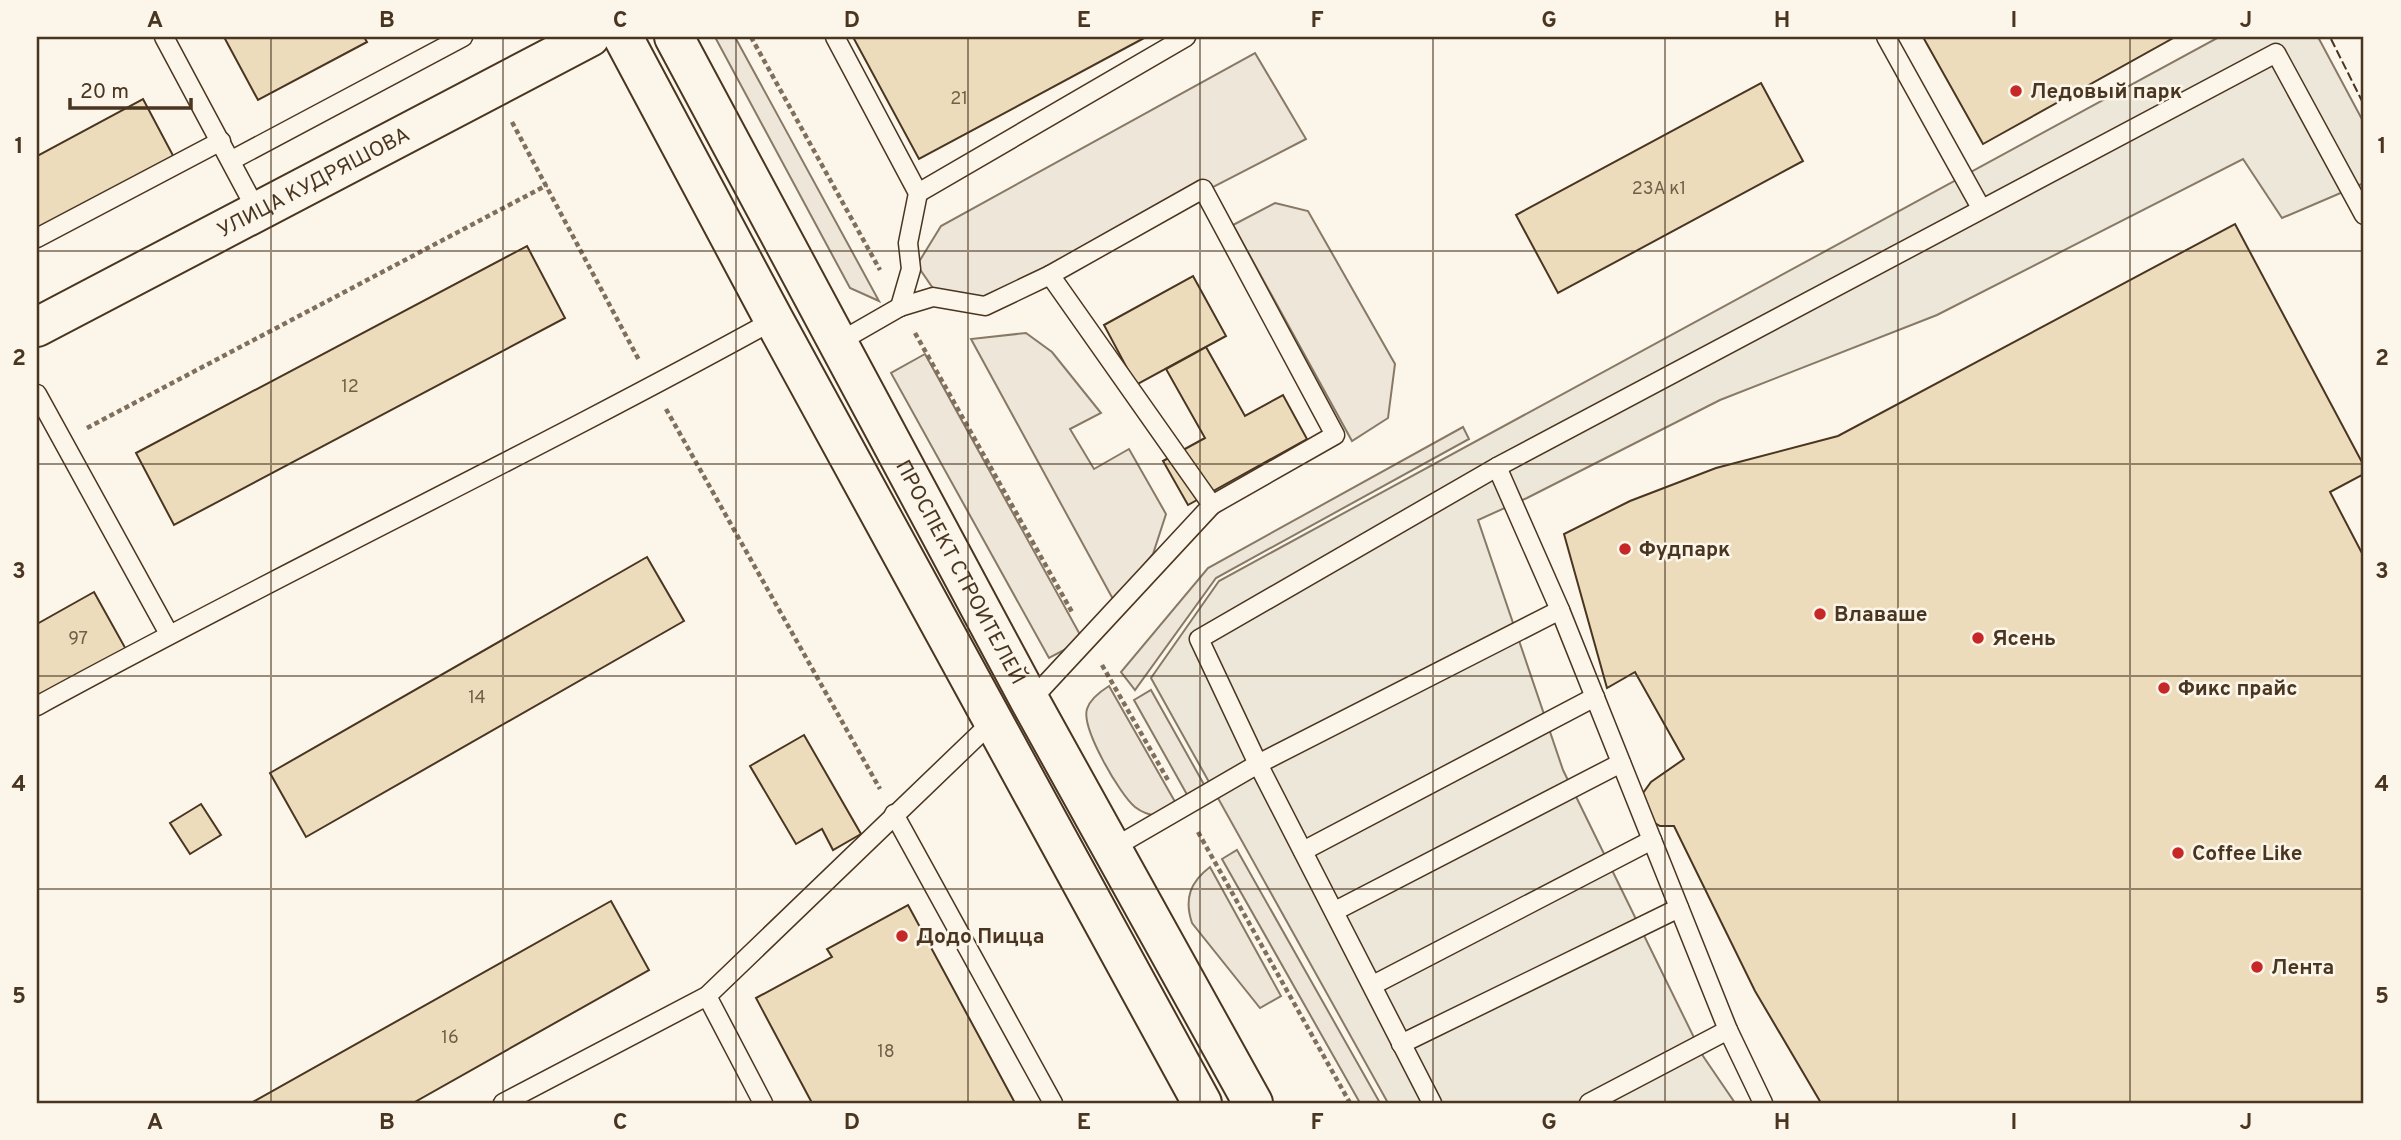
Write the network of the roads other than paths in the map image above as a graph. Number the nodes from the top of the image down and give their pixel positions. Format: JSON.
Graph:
{"nodes":[{"id":1,"x":164,"y":37,"type":"edge"},
{"id":2,"x":463,"y":37,"type":"edge"},
{"id":3,"x":590,"y":37,"type":"edge"},
{"id":4,"x":623,"y":37,"type":"edge"},
{"id":5,"x":674,"y":37,"type":"edge"},
{"id":6,"x":835,"y":37,"type":"edge"},
{"id":7,"x":1186,"y":37,"type":"edge"},
{"id":8,"x":1886,"y":37,"type":"edge"},
{"id":9,"x":221,"y":141,"type":"junction"},
{"id":10,"x":232,"y":160,"type":"junction"},
{"id":11,"x":918,"y":193,"type":"junction"},
{"id":12,"x":1982,"y":208,"type":"junction"},
{"id":13,"x":257,"y":211,"type":"junction"},
{"id":14,"x":2364,"y":215,"type":"edge"},
{"id":15,"x":37,"y":238,"type":"edge"},
{"id":16,"x":1049,"y":275,"type":"junction"},
{"id":17,"x":900,"y":307,"type":"junction"},
{"id":18,"x":774,"y":320,"type":"junction"},
{"id":19,"x":37,"y":327,"type":"edge"},
{"id":20,"x":839,"y":342,"type":"junction"},
{"id":21,"x":37,"y":394,"type":"edge"},
{"id":22,"x":1497,"y":467,"type":"junction"},
{"id":23,"x":1212,"y":505,"type":"junction"},
{"id":24,"x":1560,"y":610,"type":"junction"},
{"id":25,"x":169,"y":634,"type":"junction"},
{"id":26,"x":1595,"y":696,"type":"junction"},
{"id":27,"x":1030,"y":701,"type":"junction"},
{"id":28,"x":37,"y":706,"type":"edge"},
{"id":29,"x":993,"y":721,"type":"junction"},
{"id":30,"x":1621,"y":763,"type":"junction"},
{"id":31,"x":1258,"y":764,"type":"junction"},
{"id":32,"x":894,"y":814,"type":"junction"},
{"id":33,"x":1652,"y":840,"type":"junction"},
{"id":34,"x":1113,"y":848,"type":"junction"},
{"id":35,"x":1303,"y":851,"type":"junction"},
{"id":36,"x":1679,"y":908,"type":"junction"},
{"id":37,"x":1335,"y":911,"type":"junction"},
{"id":38,"x":1373,"y":985,"type":"junction"},
{"id":39,"x":707,"y":996,"type":"junction"},
{"id":40,"x":1728,"y":1030,"type":"junction"},
{"id":41,"x":1401,"y":1044,"type":"junction"},
{"id":42,"x":1755,"y":1100,"type":"edge"},
{"id":43,"x":503,"y":1103,"type":"edge"},
{"id":44,"x":763,"y":1103,"type":"edge"},
{"id":45,"x":1054,"y":1103,"type":"edge"},
{"id":46,"x":1202,"y":1103,"type":"edge"},
{"id":47,"x":1253,"y":1103,"type":"edge"},
{"id":48,"x":1432,"y":1103,"type":"edge"},
{"id":49,"x":1589,"y":1103,"type":"edge"}],
"edges":[{"from":1,"to":9,"type":"lane"},
{"from":2,"to":10,"type":"lane"},
{"from":3,"to":13,"type":"main road","name":"УЛИЦА КУДРЯШОВА"},
{"from":4,"to":18,"type":"main road","name":"ПРОСПЕКТ СТРОИТЕЛЕЙ"},
{"from":5,"to":20,"type":"main road","name":"ПРОСПЕКТ СТРОИТЕЛЕЙ"},
{"from":6,"to":11,"type":"lane"},
{"from":7,"to":11,"type":"lane"},
{"from":8,"to":12,"type":"lane"},
{"from":9,"to":10,"type":"lane"},
{"from":9,"to":15,"type":"lane"},
{"from":10,"to":13,"type":"lane"},
{"from":11,"to":17,"type":"lane"},
{"from":12,"to":14,"type":"lane"},
{"from":12,"to":22,"type":"lane"},
{"from":13,"to":19,"type":"main road","name":"УЛИЦА КУДРЯШОВА"},
{"from":16,"to":17,"type":"lane"},
{"from":16,"to":23,"type":"lane"},
{"from":16,"to":23,"type":"lane"},
{"from":17,"to":20,"type":"lane"},
{"from":18,"to":25,"type":"lane"},
{"from":18,"to":29,"type":"main road","name":"ПРОСПЕКТ СТРОИТЕЛЕЙ"},
{"from":20,"to":27,"type":"main road","name":"ПРОСПЕКТ СТРОИТЕЛЕЙ"},
{"from":21,"to":25,"type":"lane"},
{"from":22,"to":24,"type":"lane"},
{"from":22,"to":31,"type":"lane"},
{"from":23,"to":27,"type":"lane"},
{"from":24,"to":26,"type":"lane"},
{"from":24,"to":31,"type":"lane"},
{"from":25,"to":28,"type":"lane"},
{"from":26,"to":30,"type":"lane"},
{"from":26,"to":35,"type":"lane"},
{"from":27,"to":34,"type":"main road","name":"ПРОСПЕКТ СТРОИТЕЛЕЙ"},
{"from":29,"to":32,"type":"lane"},
{"from":29,"to":46,"type":"main road","name":"ПРОСПЕКТ СТРОИТЕЛЕЙ"},
{"from":30,"to":33,"type":"lane"},
{"from":30,"to":37,"type":"lane"},
{"from":31,"to":34,"type":"lane"},
{"from":31,"to":35,"type":"lane"},
{"from":32,"to":39,"type":"lane"},
{"from":32,"to":45,"type":"lane"},
{"from":33,"to":36,"type":"lane"},
{"from":33,"to":38,"type":"lane"},
{"from":34,"to":47,"type":"main road","name":"ПРОСПЕКТ СТРОИТЕЛЕЙ"},
{"from":35,"to":37,"type":"lane"},
{"from":36,"to":40,"type":"lane"},
{"from":36,"to":41,"type":"lane"},
{"from":37,"to":38,"type":"lane"},
{"from":38,"to":41,"type":"lane"},
{"from":39,"to":43,"type":"lane"},
{"from":39,"to":44,"type":"lane"},
{"from":40,"to":42,"type":"lane"},
{"from":40,"to":49,"type":"lane"},
{"from":41,"to":48,"type":"lane"}]}
